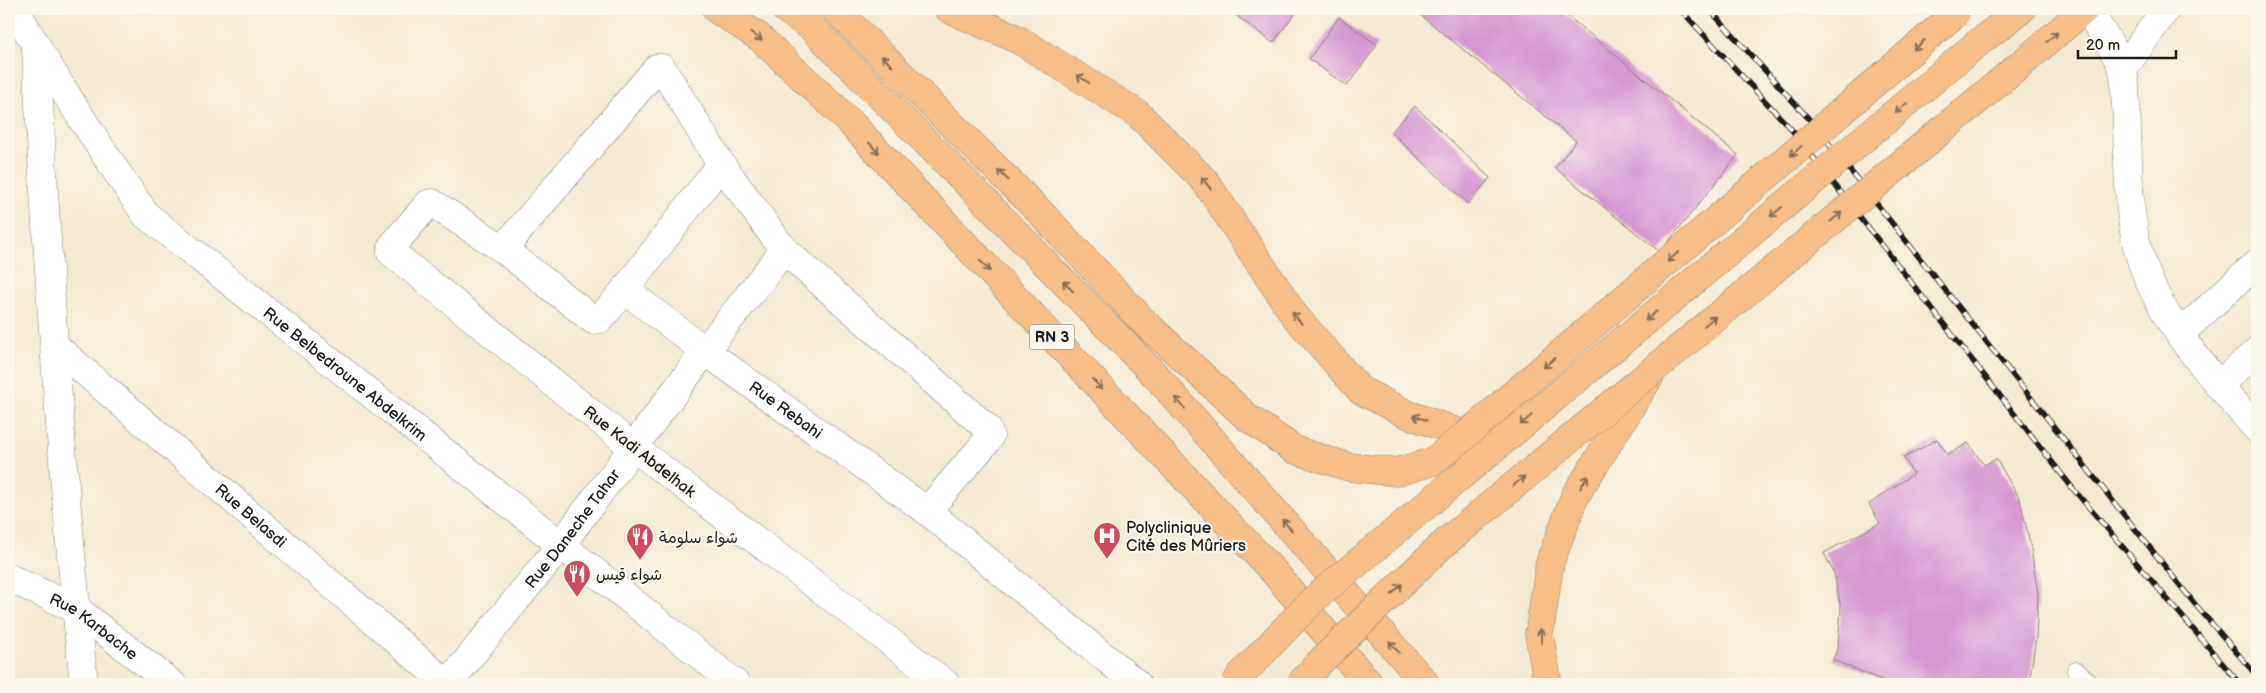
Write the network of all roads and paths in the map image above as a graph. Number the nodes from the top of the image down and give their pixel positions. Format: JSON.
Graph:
{"nodes":[{"id":1,"x":15,"y":9,"type":"edge"},
{"id":2,"x":716,"y":9,"type":"edge"},
{"id":3,"x":785,"y":9,"type":"edge"},
{"id":4,"x":835,"y":9,"type":"edge"},
{"id":5,"x":949,"y":9,"type":"edge"},
{"id":6,"x":2022,"y":9,"type":"edge"},
{"id":7,"x":2086,"y":9,"type":"edge"},
{"id":8,"x":2166,"y":9,"type":"edge"},
{"id":9,"x":1959,"y":11,"type":"edge"},
{"id":10,"x":36,"y":45,"type":"junction"},
{"id":11,"x":2123,"y":69,"type":"junction"},
{"id":12,"x":721,"y":164,"type":"junction"},
{"id":13,"x":503,"y":249,"type":"junction"},
{"id":14,"x":784,"y":250,"type":"junction"},
{"id":15,"x":2257,"y":263,"type":"edge"},
{"id":16,"x":625,"y":290,"type":"junction"},
{"id":17,"x":2180,"y":334,"type":"junction"},
{"id":18,"x":55,"y":346,"type":"junction"},
{"id":19,"x":705,"y":351,"type":"junction"},
{"id":20,"x":2257,"y":351,"type":"edge"},
{"id":21,"x":1655,"y":367,"type":"junction"},
{"id":22,"x":2219,"y":385,"type":"junction"},
{"id":23,"x":2257,"y":429,"type":"edge"},
{"id":24,"x":1466,"y":435,"type":"junction"},
{"id":25,"x":632,"y":447,"type":"junction"},
{"id":26,"x":927,"y":511,"type":"junction"},
{"id":27,"x":560,"y":546,"type":"junction"},
{"id":28,"x":9,"y":578,"type":"edge"},
{"id":29,"x":76,"y":609,"type":"junction"},
{"id":30,"x":2076,"y":671,"type":"dead end"},
{"id":31,"x":84,"y":684,"type":"edge"},
{"id":32,"x":172,"y":684,"type":"edge"},
{"id":33,"x":447,"y":684,"type":"edge"},
{"id":34,"x":736,"y":684,"type":"edge"},
{"id":35,"x":946,"y":684,"type":"edge"},
{"id":36,"x":1137,"y":684,"type":"edge"},
{"id":37,"x":1236,"y":684,"type":"edge"},
{"id":38,"x":1300,"y":684,"type":"edge"},
{"id":39,"x":1370,"y":684,"type":"edge"},
{"id":40,"x":1426,"y":684,"type":"edge"},
{"id":41,"x":1548,"y":684,"type":"edge"},
{"id":42,"x":2090,"y":684,"type":"edge"}],
"edges":[{"from":1,"to":10,"type":"street","name":"Rue Belbedroune Abdelkrim"},
{"from":2,"to":39,"type":"main road","number":"RN 3","one_way":true},
{"from":40,"to":3,"type":"main road","number":"RN 3","one_way":true},
{"from":24,"to":4,"type":"main road","one_way":true,"bridge":true},
{"from":24,"to":5,"type":"main road","one_way":true},
{"from":6,"to":37,"type":"main road","one_way":true,"bridge":true},
{"from":7,"to":11,"type":"street"},
{"from":21,"to":7,"type":"main road","one_way":true,"bridge":true},
{"from":8,"to":11,"type":"street"},
{"from":9,"to":24,"type":"main road","one_way":true,"bridge":true},
{"from":10,"to":18,"type":"street"},
{"from":10,"to":27,"type":"street","name":"Rue Belbedroune Abdelkrim"},
{"from":11,"to":17,"type":"street"},
{"from":12,"to":13,"type":"street"},
{"from":12,"to":14,"type":"street"},
{"from":12,"to":16,"type":"street"},
{"from":13,"to":16,"type":"street"},
{"from":13,"to":25,"type":"street","name":"Rue Kadi Abdelhak"},
{"from":14,"to":19,"type":"street","name":"Rue Daneche Tahar"},
{"from":14,"to":26,"type":"street"},
{"from":15,"to":17,"type":"street"},
{"from":16,"to":19,"type":"street","name":"Rue Rebahi"},
{"from":17,"to":22,"type":"street"},
{"from":18,"to":29,"type":"street"},
{"from":18,"to":33,"type":"street","name":"Rue Belasdi"},
{"from":19,"to":25,"type":"street","name":"Rue Daneche Tahar"},
{"from":19,"to":26,"type":"street","name":"Rue Rebahi"},
{"from":20,"to":22,"type":"street"},
{"from":38,"to":21,"type":"main road","one_way":true,"bridge":true},
{"from":41,"to":21,"type":"main road","one_way":true,"bridge":true},
{"from":22,"to":23,"type":"street"},
{"from":25,"to":27,"type":"street","name":"Rue Daneche Tahar"},
{"from":25,"to":35,"type":"street","name":"Rue Kadi Abdelhak"},
{"from":26,"to":36,"type":"street","name":"Rue Rebahi"},
{"from":27,"to":33,"type":"street","name":"Rue Daneche Tahar"},
{"from":27,"to":34,"type":"street","name":"Rue Belbedroune Abdelkrim"},
{"from":28,"to":29,"type":"street","name":"Rue Karbache"},
{"from":29,"to":31,"type":"street"},
{"from":29,"to":32,"type":"street","name":"Rue Karbache"},
{"from":30,"to":42,"type":"lane"}]}
